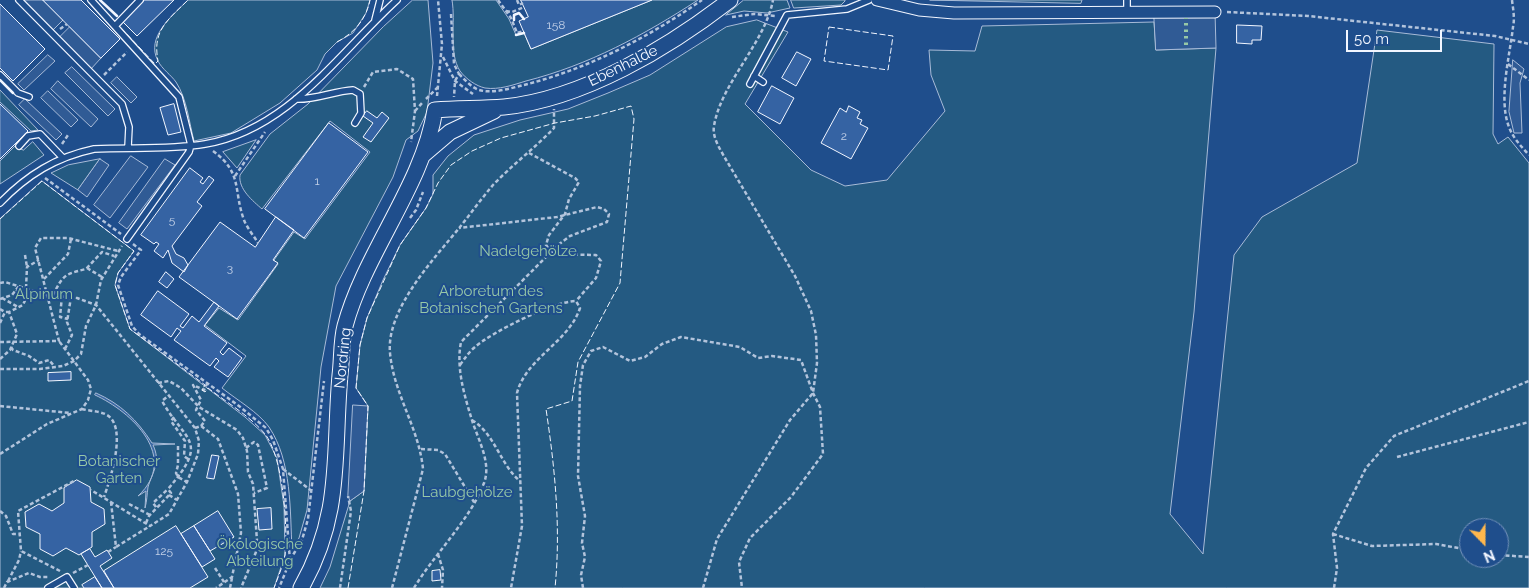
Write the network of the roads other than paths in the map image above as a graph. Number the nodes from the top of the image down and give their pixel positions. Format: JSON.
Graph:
{"nodes":[{"id":1,"x":19,"y":0,"type":"edge"},
{"id":2,"x":91,"y":0,"type":"edge"},
{"id":3,"x":140,"y":0,"type":"edge"},
{"id":4,"x":380,"y":0,"type":"edge"},
{"id":5,"x":397,"y":0,"type":"edge"},
{"id":6,"x":730,"y":0,"type":"edge"},
{"id":7,"x":869,"y":0,"type":"edge"},
{"id":8,"x":877,"y":0,"type":"edge"},
{"id":9,"x":1127,"y":0,"type":"edge"},
{"id":10,"x":1128,"y":12,"type":"junction"},
{"id":11,"x":1215,"y":12,"type":"road end"},
{"id":12,"x":375,"y":20,"type":"junction"},
{"id":13,"x":115,"y":26,"type":"junction"},
{"id":14,"x":0,"y":75,"type":"edge"},
{"id":15,"x":754,"y":76,"type":"junction"},
{"id":16,"x":763,"y":82,"type":"dead end"},
{"id":17,"x":750,"y":84,"type":"dead end"},
{"id":18,"x":29,"y":97,"type":"dead end"},
{"id":19,"x":296,"y":99,"type":"junction"},
{"id":20,"x":504,"y":106,"type":"junction"},
{"id":21,"x":435,"y":110,"type":"joint"},
{"id":22,"x":355,"y":123,"type":"dead end"},
{"id":23,"x":191,"y":145,"type":"junction"},
{"id":24,"x":19,"y":146,"type":"dead end"},
{"id":25,"x":128,"y":147,"type":"junction"},
{"id":26,"x":63,"y":158,"type":"junction"},
{"id":27,"x":420,"y":158,"type":"junction"},
{"id":28,"x":0,"y":202,"type":"edge"},
{"id":29,"x":127,"y":239,"type":"road end"},
{"id":30,"x":48,"y":588,"type":"edge"},
{"id":31,"x":74,"y":588,"type":"edge"},
{"id":32,"x":301,"y":588,"type":"edge"}],
"edges":[{"from":1,"to":25,"type":"lane"},
{"from":2,"to":13,"type":"lane"},
{"from":3,"to":13,"type":"lane"},
{"from":4,"to":12,"type":"lane"},
{"from":5,"to":12,"type":"lane"},
{"from":6,"to":20,"type":"street","name":"Ebenhalde"},
{"from":7,"to":15,"type":"lane"},
{"from":8,"to":10,"type":"street"},
{"from":9,"to":10,"type":"lane"},
{"from":10,"to":11,"type":"street"},
{"from":12,"to":19,"type":"lane"},
{"from":13,"to":23,"type":"lane"},
{"from":14,"to":18,"type":"lane"},
{"from":15,"to":16,"type":"lane"},
{"from":15,"to":17,"type":"lane"},
{"from":19,"to":22,"type":"lane"},
{"from":19,"to":23,"type":"lane"},
{"from":20,"to":21,"type":"street","name":"Ebenhalde"},
{"from":20,"to":27,"type":"street","name":"Ebenhalde"},
{"from":21,"to":27,"type":"street","name":"Nordring"},
{"from":23,"to":25,"type":"lane"},
{"from":23,"to":29,"type":"lane"},
{"from":24,"to":26,"type":"lane"},
{"from":25,"to":26,"type":"lane"},
{"from":26,"to":28,"type":"lane"},
{"from":27,"to":32,"type":"street","name":"Nordring"},
{"from":30,"to":31,"type":"lane"}]}
